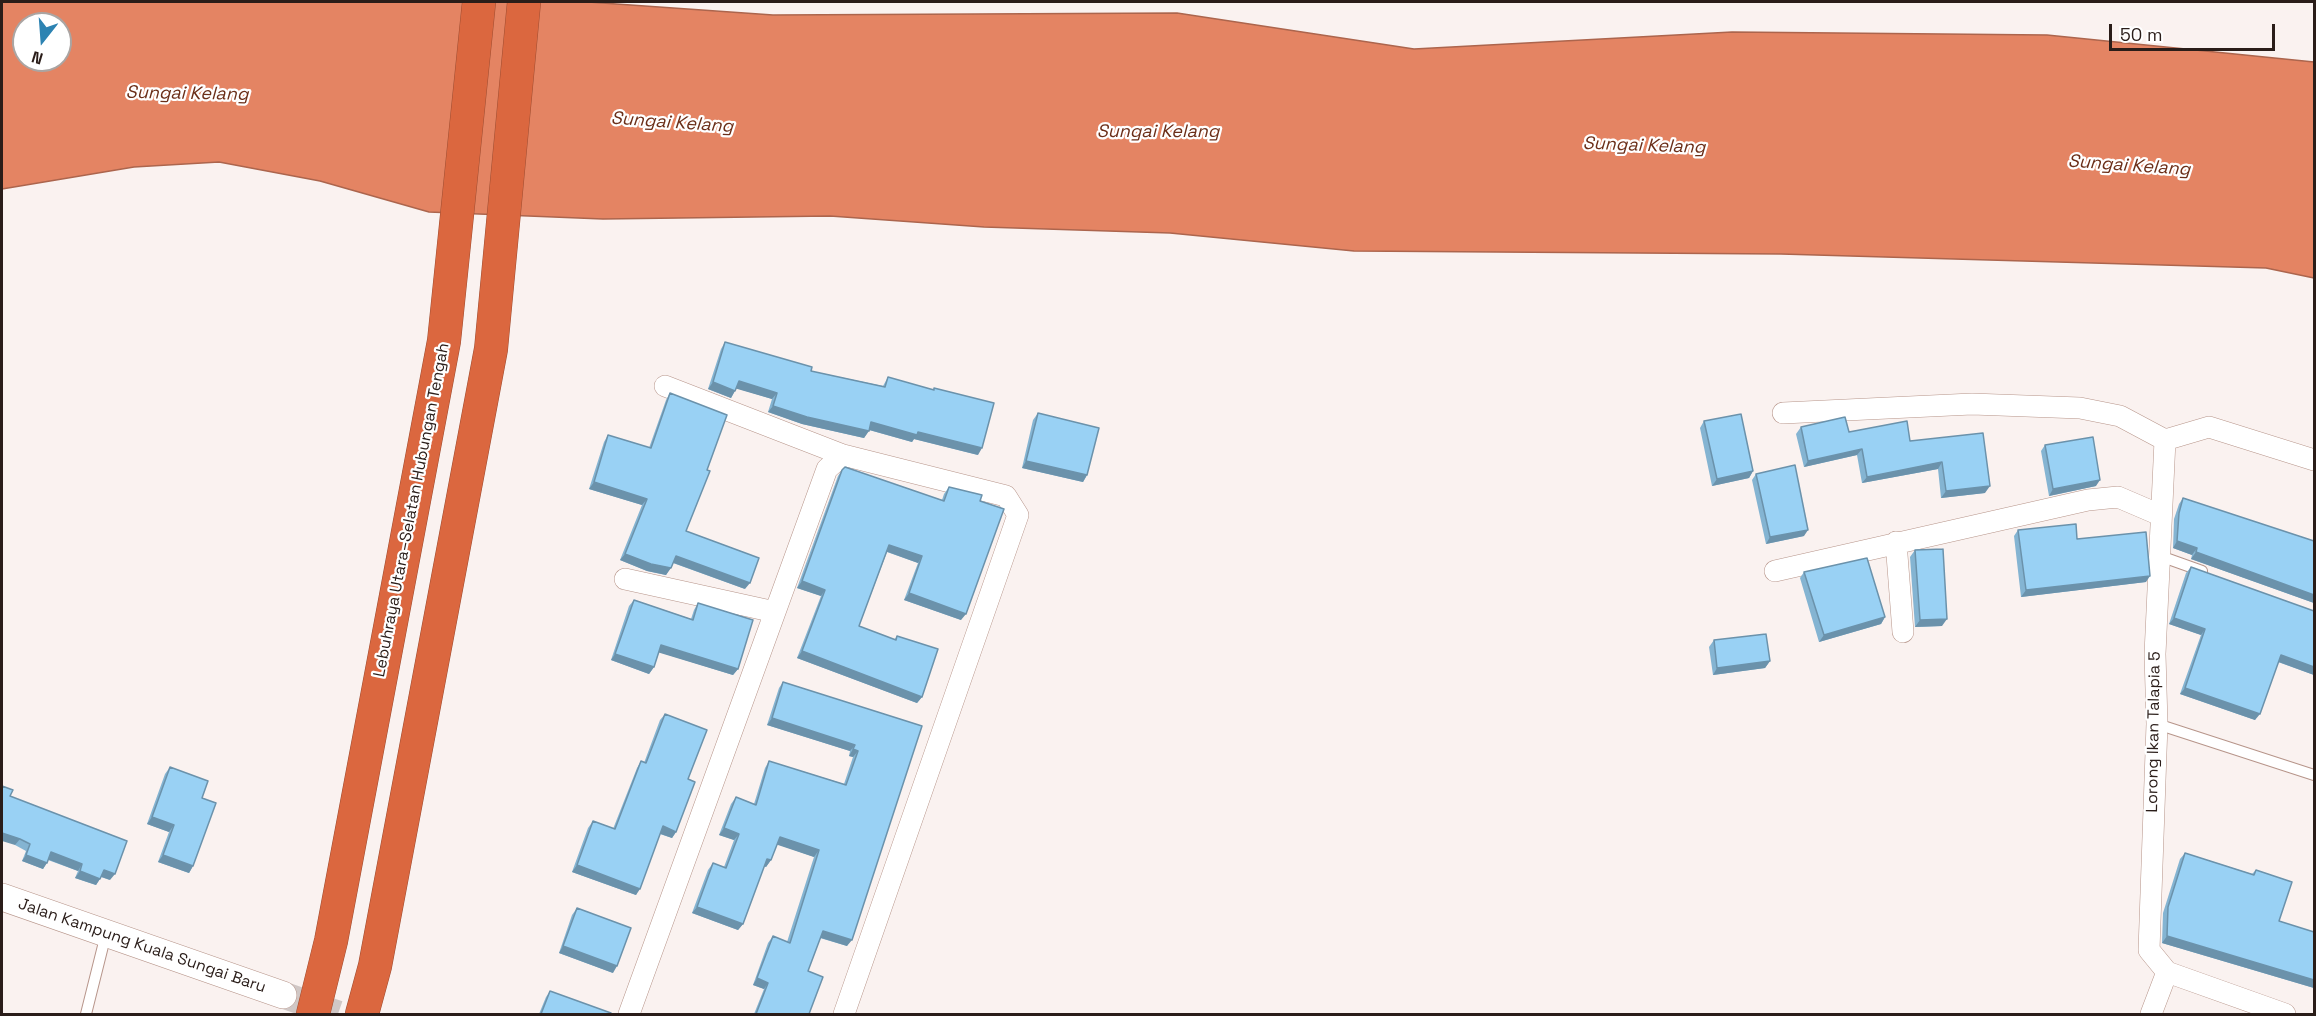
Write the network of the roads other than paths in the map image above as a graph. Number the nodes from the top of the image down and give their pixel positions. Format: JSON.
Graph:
{"nodes":[{"id":1,"x":479,"y":2,"type":"edge"},
{"id":2,"x":524,"y":2,"type":"edge"},
{"id":3,"x":665,"y":386,"type":"dead end"},
{"id":4,"x":1783,"y":413,"type":"dead end"},
{"id":5,"x":2165,"y":440,"type":"junction"},
{"id":6,"x":843,"y":455,"type":"junction"},
{"id":7,"x":2314,"y":460,"type":"edge"},
{"id":8,"x":2160,"y":515,"type":"junction"},
{"id":9,"x":1896,"y":542,"type":"junction"},
{"id":10,"x":2160,"y":556,"type":"junction"},
{"id":11,"x":1775,"y":571,"type":"dead end"},
{"id":12,"x":2215,"y":576,"type":"edge"},
{"id":13,"x":625,"y":579,"type":"dead end"},
{"id":14,"x":775,"y":612,"type":"junction"},
{"id":15,"x":1903,"y":632,"type":"dead end"},
{"id":16,"x":2157,"y":724,"type":"junction"},
{"id":17,"x":2314,"y":775,"type":"edge"},
{"id":18,"x":2,"y":897,"type":"edge"},
{"id":19,"x":106,"y":934,"type":"junction"},
{"id":20,"x":2167,"y":972,"type":"junction"},
{"id":21,"x":283,"y":995,"type":"tunnel mouth"},
{"id":22,"x":86,"y":1014,"type":"edge"},
{"id":23,"x":313,"y":1014,"type":"edge"},
{"id":24,"x":362,"y":1014,"type":"edge"},
{"id":25,"x":629,"y":1014,"type":"edge"},
{"id":26,"x":844,"y":1014,"type":"edge"},
{"id":27,"x":2151,"y":1014,"type":"edge"},
{"id":28,"x":2284,"y":1014,"type":"edge"}],
"edges":[{"from":1,"to":23,"type":"highway","name":"Lebuhraya Utara–Selatan Hubungan Tengah"},
{"from":2,"to":24,"type":"highway"},
{"from":3,"to":6,"type":"street"},
{"from":4,"to":5,"type":"street"},
{"from":5,"to":7,"type":"street"},
{"from":5,"to":8,"type":"street","name":"Lorong Ikan Talapia 5"},
{"from":6,"to":14,"type":"street"},
{"from":6,"to":26,"type":"street"},
{"from":8,"to":9,"type":"street"},
{"from":8,"to":10,"type":"street","name":"Lorong Ikan Talapia 5"},
{"from":9,"to":11,"type":"street"},
{"from":9,"to":15,"type":"street"},
{"from":10,"to":12,"type":"lane"},
{"from":10,"to":16,"type":"street","name":"Lorong Ikan Talapia 5"},
{"from":13,"to":14,"type":"street"},
{"from":14,"to":25,"type":"street"},
{"from":16,"to":17,"type":"lane"},
{"from":16,"to":20,"type":"street","name":"Lorong Ikan Talapia 5"},
{"from":18,"to":19,"type":"street","name":"Jalan Kampung Kuala Sungai Baru"},
{"from":19,"to":21,"type":"street","name":"Jalan Kampung Kuala Sungai Baru"},
{"from":19,"to":22,"type":"lane"},
{"from":20,"to":27,"type":"street"},
{"from":20,"to":28,"type":"street"}]}
